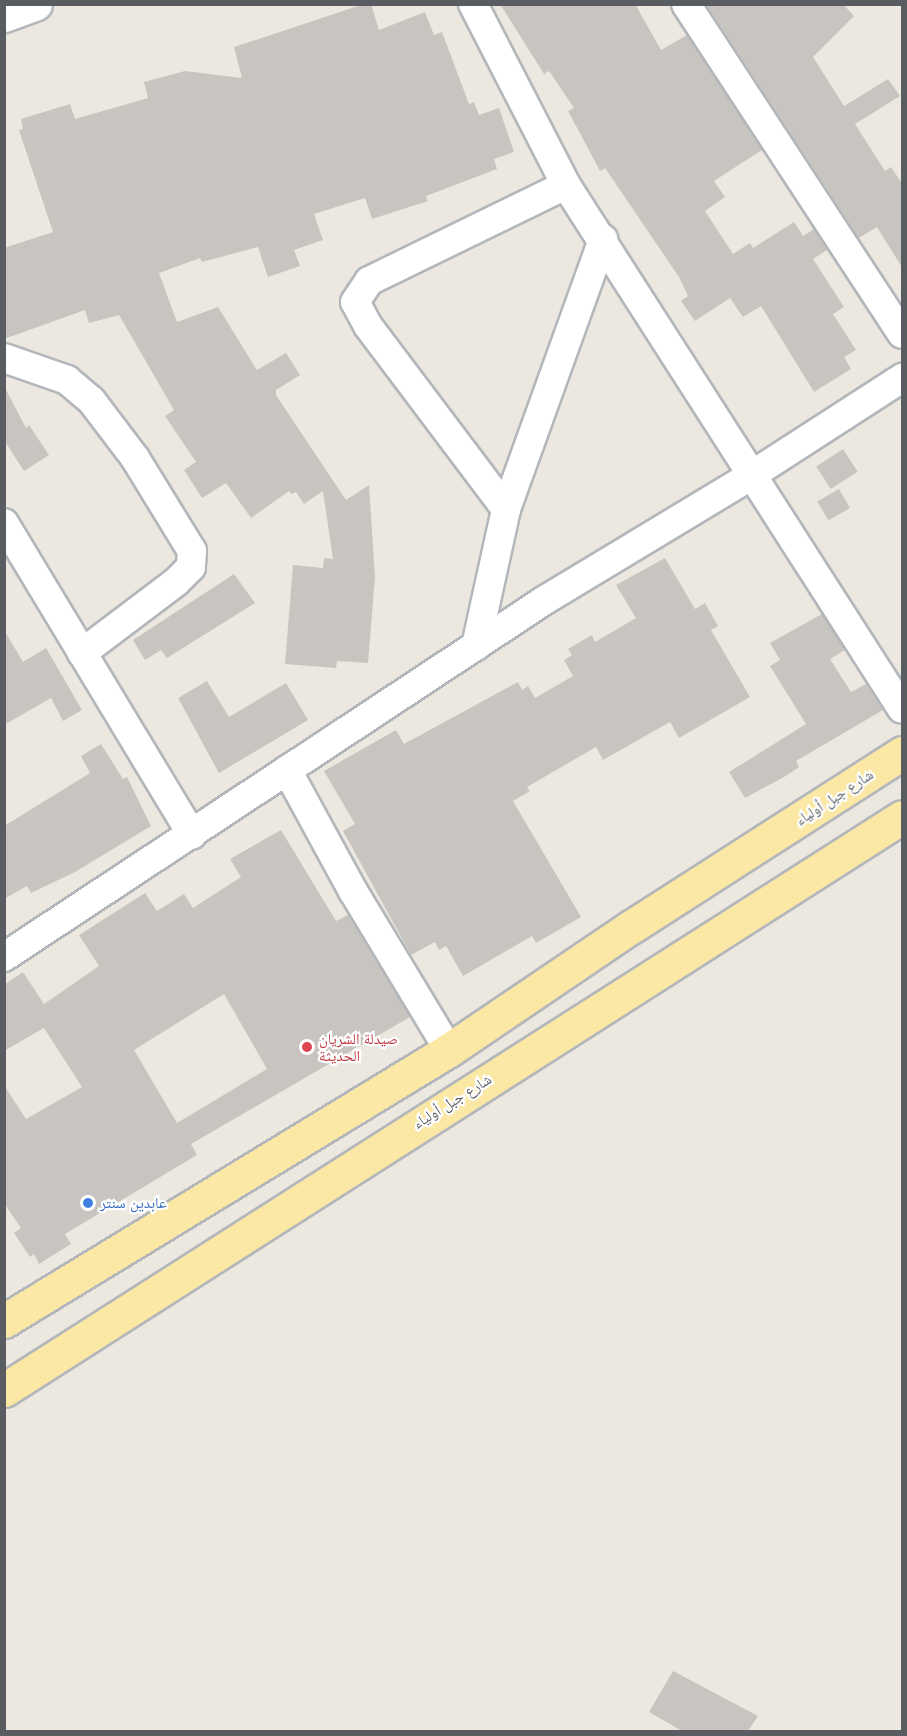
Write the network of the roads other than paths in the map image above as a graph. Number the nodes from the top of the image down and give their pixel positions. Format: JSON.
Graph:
{"nodes":[{"id":1,"x":34,"y":4,"type":"edge"},
{"id":2,"x":473,"y":4,"type":"edge"},
{"id":3,"x":686,"y":4,"type":"edge"},
{"id":4,"x":4,"y":15,"type":"edge"},
{"id":5,"x":566,"y":185,"type":"junction"},
{"id":6,"x":603,"y":239,"type":"junction"},
{"id":7,"x":903,"y":334,"type":"edge"},
{"id":8,"x":4,"y":357,"type":"edge"},
{"id":9,"x":903,"y":378,"type":"edge"},
{"id":10,"x":752,"y":475,"type":"junction"},
{"id":11,"x":506,"y":508,"type":"junction"},
{"id":12,"x":4,"y":523,"type":"edge"},
{"id":13,"x":476,"y":646,"type":"junction"},
{"id":14,"x":82,"y":653,"type":"junction"},
{"id":15,"x":903,"y":709,"type":"edge"},
{"id":16,"x":903,"y":753,"type":"edge"},
{"id":17,"x":287,"y":770,"type":"junction"},
{"id":18,"x":903,"y":817,"type":"edge"},
{"id":19,"x":192,"y":835,"type":"junction"},
{"id":20,"x":4,"y":957,"type":"edge"},
{"id":21,"x":449,"y":1050,"type":"junction"},
{"id":22,"x":4,"y":1321,"type":"edge"},
{"id":23,"x":4,"y":1390,"type":"edge"}],
"edges":[{"from":1,"to":4,"type":"street"},
{"from":2,"to":5,"type":"street"},
{"from":3,"to":7,"type":"street"},
{"from":5,"to":6,"type":"street"},
{"from":5,"to":11,"type":"street"},
{"from":6,"to":10,"type":"street"},
{"from":6,"to":11,"type":"street"},
{"from":8,"to":14,"type":"street"},
{"from":9,"to":10,"type":"street"},
{"from":10,"to":13,"type":"street"},
{"from":10,"to":15,"type":"street"},
{"from":11,"to":13,"type":"street"},
{"from":12,"to":14,"type":"street"},
{"from":13,"to":17,"type":"street"},
{"from":14,"to":19,"type":"street"},
{"from":16,"to":21,"type":"main road","name":"شارع جبل أولياء"},
{"from":17,"to":19,"type":"street"},
{"from":17,"to":21,"type":"street"},
{"from":18,"to":23,"type":"main road","name":"شارع جبل أولياء"},
{"from":19,"to":20,"type":"street"},
{"from":21,"to":22,"type":"main road","name":"شارع جبل أولياء"}]}
